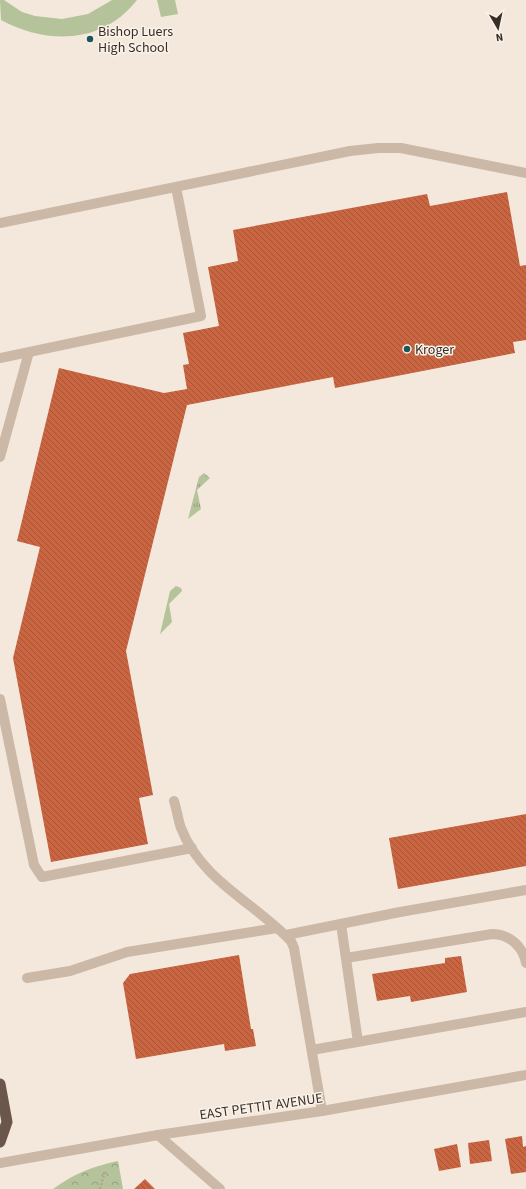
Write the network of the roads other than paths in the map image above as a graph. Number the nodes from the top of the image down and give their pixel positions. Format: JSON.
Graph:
{"nodes":[{"id":1,"x":526,"y":173,"type":"edge"},
{"id":2,"x":176,"y":187,"type":"junction"},
{"id":3,"x":0,"y":223,"type":"edge"},
{"id":4,"x":29,"y":352,"type":"junction"},
{"id":5,"x":0,"y":358,"type":"edge"},
{"id":6,"x":0,"y":457,"type":"edge"},
{"id":7,"x":0,"y":699,"type":"edge"},
{"id":8,"x":174,"y":801,"type":"dead end"},
{"id":9,"x":192,"y":848,"type":"junction"},
{"id":10,"x":526,"y":890,"type":"edge"},
{"id":11,"x":340,"y":924,"type":"junction"},
{"id":12,"x":277,"y":928,"type":"junction"},
{"id":13,"x":286,"y":935,"type":"junction"},
{"id":14,"x":346,"y":958,"type":"junction"},
{"id":15,"x":526,"y":963,"type":"edge"},
{"id":16,"x":27,"y":978,"type":"dead end"},
{"id":17,"x":526,"y":1012,"type":"edge"},
{"id":18,"x":358,"y":1042,"type":"junction"},
{"id":19,"x":312,"y":1050,"type":"junction"},
{"id":20,"x":526,"y":1075,"type":"edge"},
{"id":21,"x":0,"y":1084,"type":"edge"},
{"id":22,"x":322,"y":1111,"type":"junction"},
{"id":23,"x":158,"y":1135,"type":"junction"},
{"id":24,"x":0,"y":1142,"type":"edge"},
{"id":25,"x":0,"y":1163,"type":"edge"},
{"id":26,"x":220,"y":1189,"type":"edge"}],
"edges":[{"from":1,"to":2,"type":"street"},
{"from":2,"to":3,"type":"street"},
{"from":2,"to":4,"type":"street"},
{"from":4,"to":5,"type":"street"},
{"from":4,"to":6,"type":"street"},
{"from":7,"to":9,"type":"street"},
{"from":8,"to":9,"type":"street"},
{"from":9,"to":12,"type":"street"},
{"from":10,"to":11,"type":"street"},
{"from":11,"to":13,"type":"street"},
{"from":11,"to":14,"type":"street"},
{"from":12,"to":13,"type":"street"},
{"from":12,"to":16,"type":"street"},
{"from":13,"to":19,"type":"street"},
{"from":14,"to":15,"type":"street"},
{"from":14,"to":18,"type":"street"},
{"from":17,"to":18,"type":"street"},
{"from":18,"to":19,"type":"street"},
{"from":19,"to":22,"type":"street"},
{"from":20,"to":22,"type":"street","name":"EAST PETTIT AVENUE"},
{"from":21,"to":24,"type":"highway"},
{"from":22,"to":23,"type":"street","name":"EAST PETTIT AVENUE"},
{"from":23,"to":25,"type":"street","name":"EAST PETTIT AVENUE"},
{"from":23,"to":26,"type":"street"}]}
